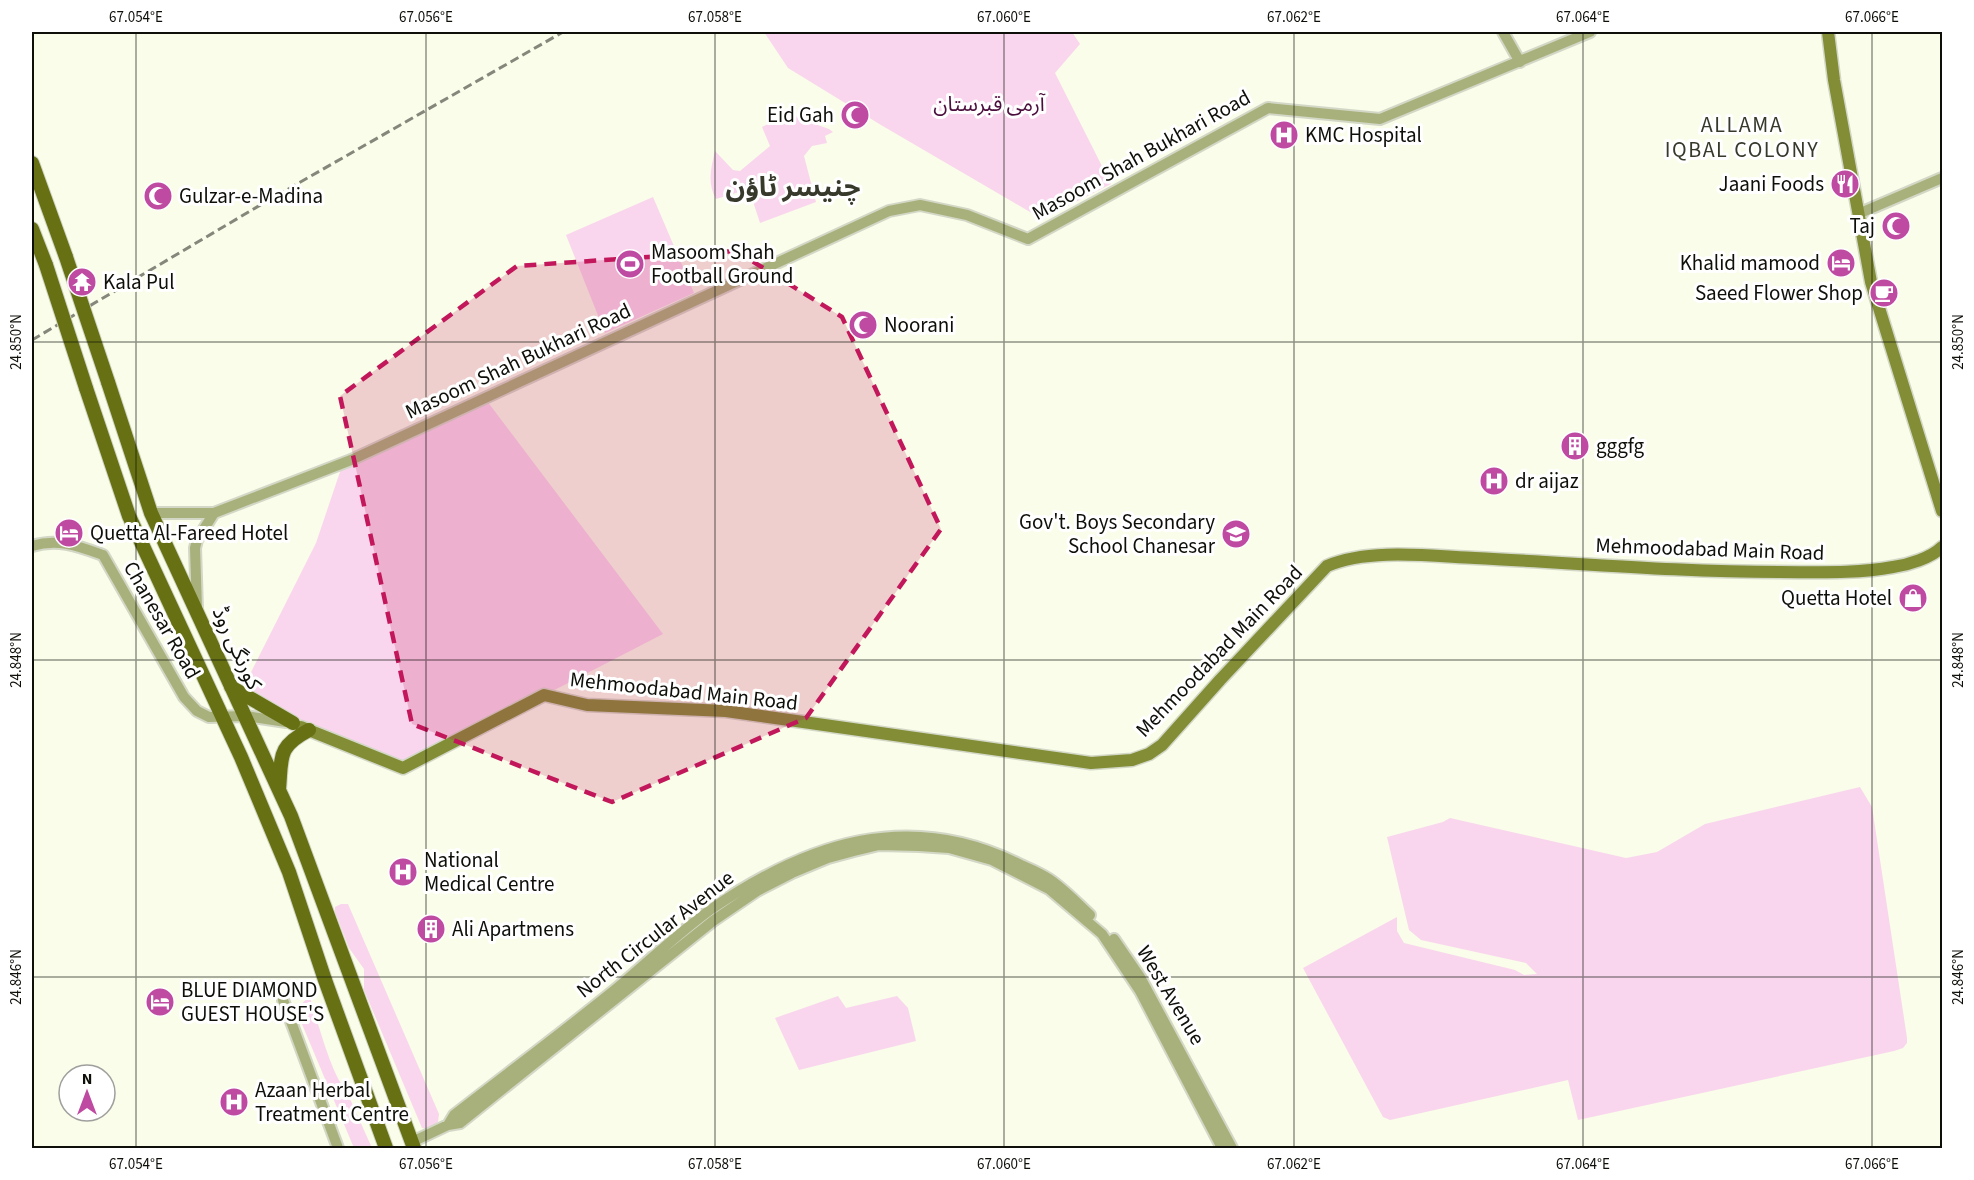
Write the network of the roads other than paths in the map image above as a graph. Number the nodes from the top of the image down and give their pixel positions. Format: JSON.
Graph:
{"nodes":[{"id":1,"x":1503,"y":32,"type":"edge"},
{"id":2,"x":1590,"y":32,"type":"edge"},
{"id":3,"x":1828,"y":32,"type":"edge"},
{"id":4,"x":1520,"y":62,"type":"junction"},
{"id":5,"x":32,"y":162,"type":"edge"},
{"id":6,"x":1942,"y":178,"type":"edge"},
{"id":7,"x":1858,"y":214,"type":"junction"},
{"id":8,"x":33,"y":234,"type":"edge"},
{"id":9,"x":1942,"y":511,"type":"edge"},
{"id":10,"x":151,"y":513,"type":"junction"},
{"id":11,"x":214,"y":513,"type":"junction"},
{"id":12,"x":32,"y":546,"type":"edge"},
{"id":13,"x":1942,"y":547,"type":"edge"},
{"id":14,"x":197,"y":614,"type":"junction"},
{"id":15,"x":231,"y":687,"type":"junction"},
{"id":16,"x":222,"y":716,"type":"junction"},
{"id":17,"x":246,"y":716,"type":"junction"},
{"id":18,"x":301,"y":726,"type":"junction"},
{"id":19,"x":279,"y":792,"type":"junction"},
{"id":20,"x":1050,"y":885,"type":"junction"},
{"id":21,"x":283,"y":1000,"type":"dead end"},
{"id":22,"x":413,"y":1145,"type":"edge"},
{"id":23,"x":338,"y":1149,"type":"edge"},
{"id":24,"x":386,"y":1149,"type":"edge"},
{"id":25,"x":1222,"y":1149,"type":"edge"},
{"id":26,"x":1232,"y":1149,"type":"edge"}],
"edges":[{"from":1,"to":4,"type":"street"},
{"from":2,"to":4,"type":"street","name":"Masoom Shah Bukhari Road"},
{"from":3,"to":7,"type":"main road"},
{"from":4,"to":11,"type":"street","name":"Masoom Shah Bukhari Road"},
{"from":5,"to":10,"type":"main road","name":"کورنگی روڈ","bridge":true},
{"from":6,"to":7,"type":"street"},
{"from":7,"to":9,"type":"main road"},
{"from":8,"to":16,"type":"main road","name":"کورنگی روڈ","bridge":true},
{"from":10,"to":11,"type":"street","name":"Masoom Shah Bukhari Road"},
{"from":10,"to":14,"type":"main road","name":"کورنگی روڈ"},
{"from":11,"to":14,"type":"street"},
{"from":12,"to":16,"type":"street","name":"Chanesar Road"},
{"from":13,"to":18,"type":"main road","name":"Mehmoodabad Main Road"},
{"from":14,"to":15,"type":"main road","name":"کورنگی روڈ"},
{"from":15,"to":17,"type":"main road","name":"کورنگی روڈ"},
{"from":15,"to":18,"type":"main road"},
{"from":16,"to":17,"type":"street","name":"Chanesar Road"},
{"from":16,"to":24,"type":"main road","name":"کورنگی روڈ"},
{"from":17,"to":18,"type":"street","name":"Chanesar Road"},
{"from":17,"to":19,"type":"main road","name":"کورنگی روڈ"},
{"from":18,"to":19,"type":"main road"},
{"from":19,"to":22,"type":"main road","name":"کورنگی روڈ"},
{"from":20,"to":22,"type":"street","name":"North Circular Avenue"},
{"from":20,"to":25,"type":"street","name":"West Avenue"},
{"from":20,"to":26,"type":"street","name":"West Avenue"},
{"from":21,"to":23,"type":"street"}]}
